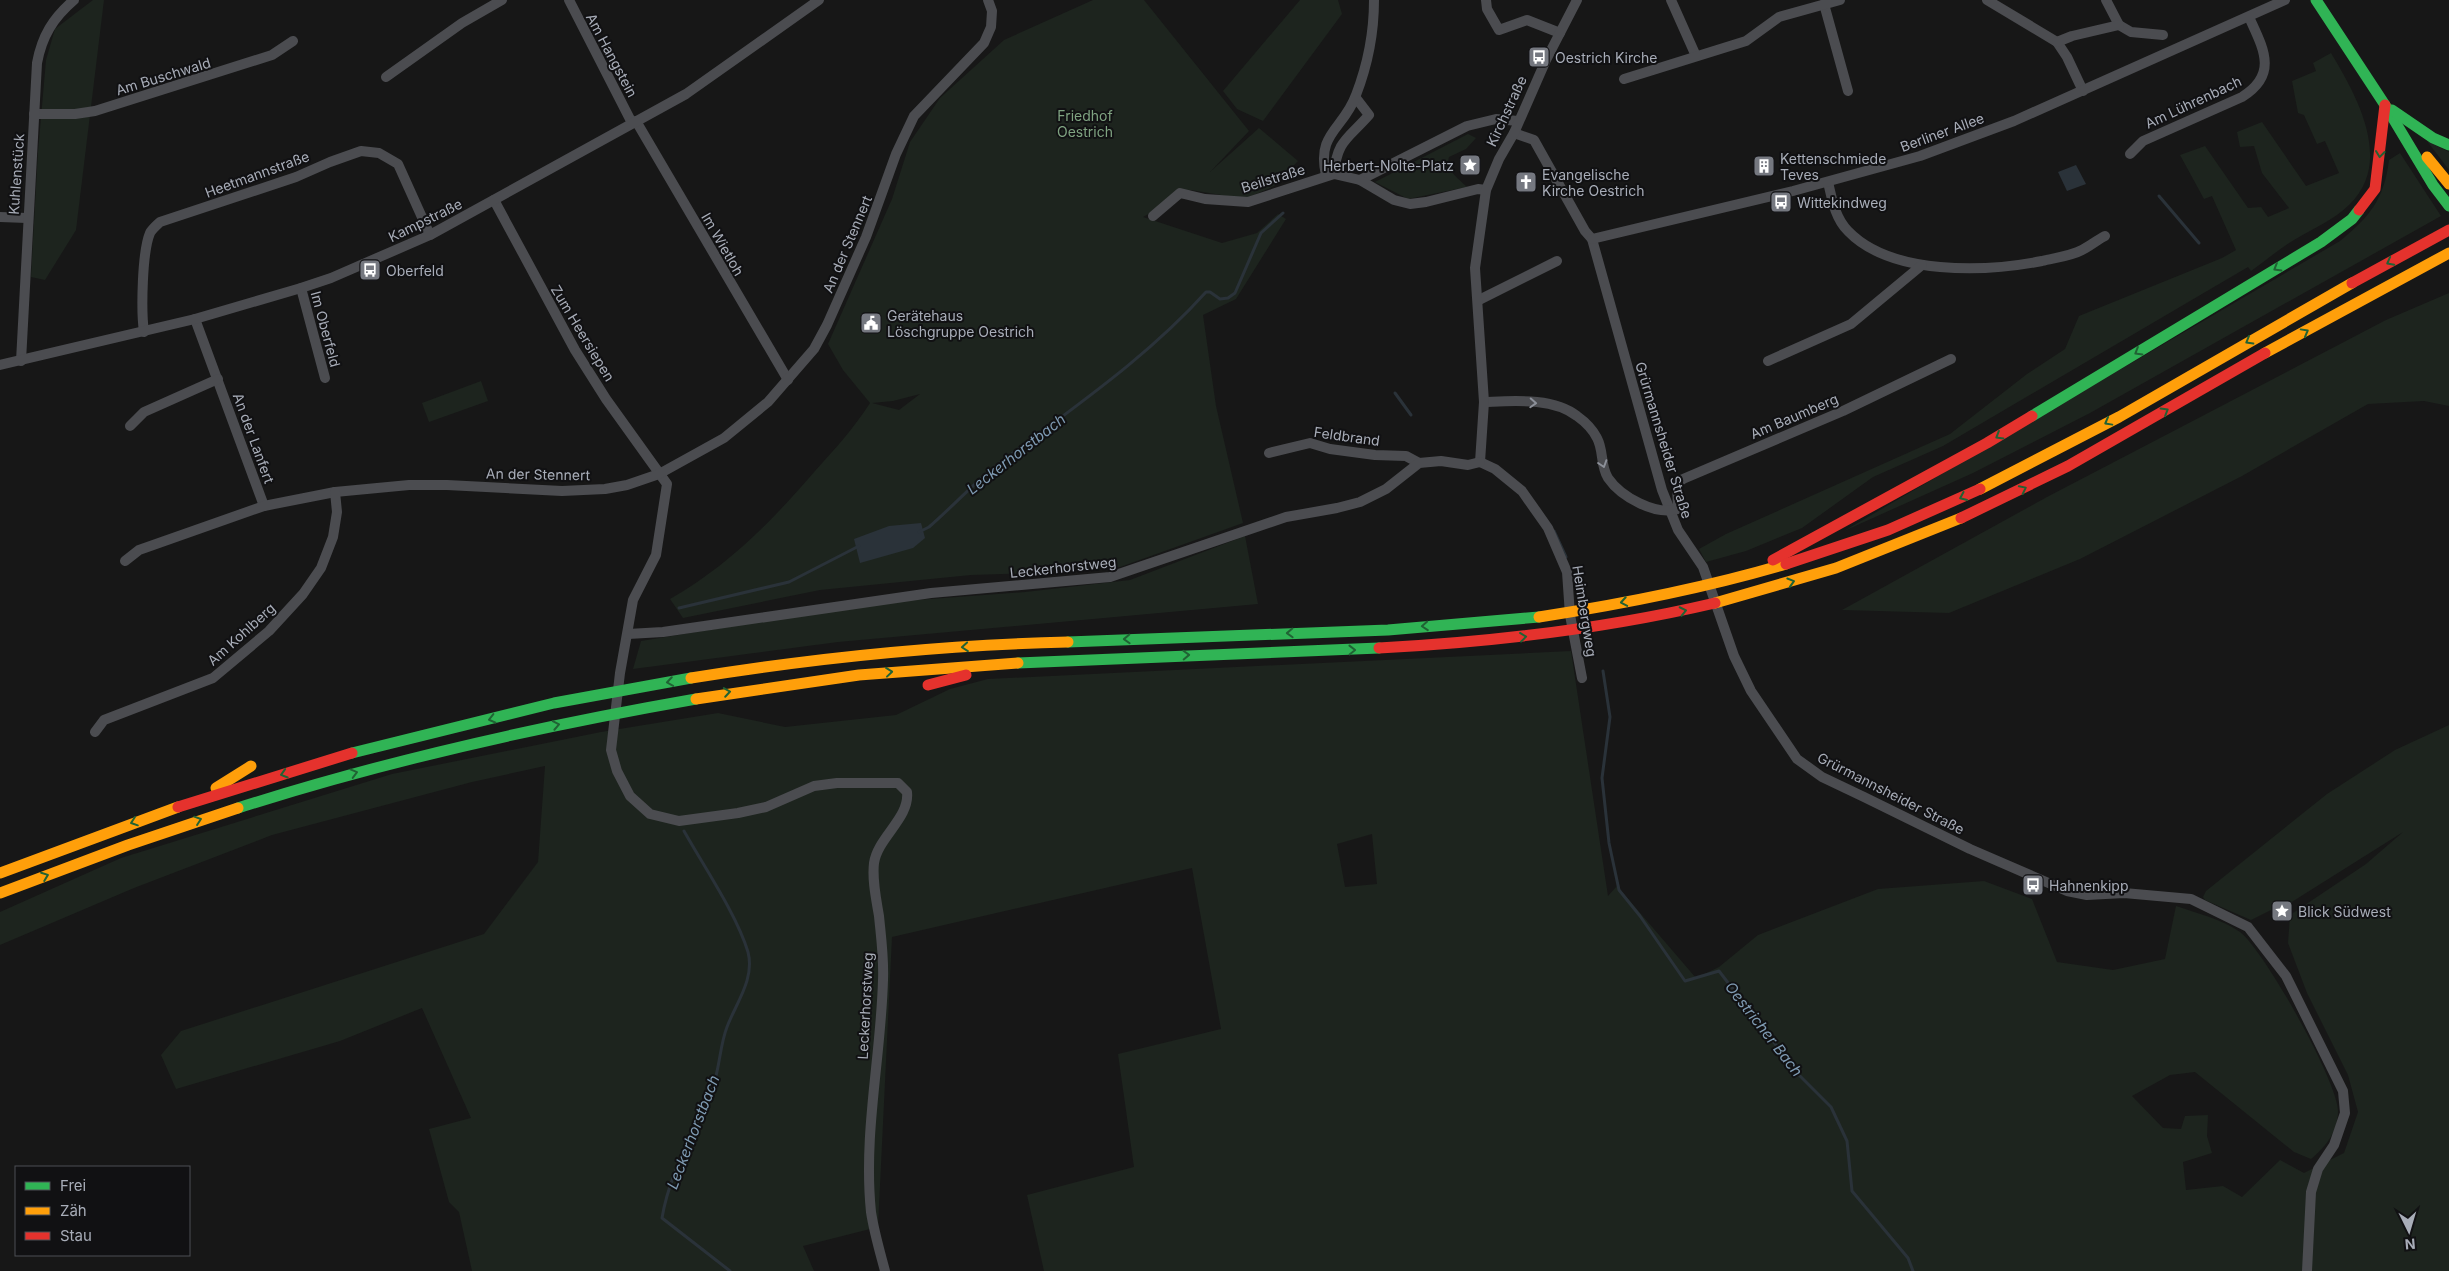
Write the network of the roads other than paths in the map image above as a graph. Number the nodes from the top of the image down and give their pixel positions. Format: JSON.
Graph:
{"nodes":[{"id":1,"x":74,"y":0,"type":"edge"},
{"id":2,"x":502,"y":0,"type":"edge"},
{"id":3,"x":569,"y":0,"type":"edge"},
{"id":4,"x":819,"y":0,"type":"edge"},
{"id":5,"x":988,"y":0,"type":"edge"},
{"id":6,"x":1374,"y":0,"type":"edge"},
{"id":7,"x":1486,"y":0,"type":"edge"},
{"id":8,"x":1577,"y":0,"type":"edge"},
{"id":9,"x":1671,"y":0,"type":"edge"},
{"id":10,"x":1840,"y":0,"type":"edge"},
{"id":11,"x":1987,"y":0,"type":"edge"},
{"id":12,"x":2106,"y":0,"type":"edge"},
{"id":13,"x":2285,"y":0,"type":"edge"},
{"id":14,"x":2316,"y":0,"type":"edge"},
{"id":15,"x":1824,"y":4,"type":"junction"},
{"id":16,"x":2248,"y":16,"type":"junction"},
{"id":17,"x":2119,"y":25,"type":"junction"},
{"id":18,"x":1560,"y":32,"type":"junction"},
{"id":19,"x":2163,"y":35,"type":"dead end"},
{"id":20,"x":293,"y":41,"type":"dead end"},
{"id":21,"x":2057,"y":42,"type":"junction"},
{"id":22,"x":1696,"y":56,"type":"junction"},
{"id":23,"x":386,"y":77,"type":"dead end"},
{"id":24,"x":1624,"y":79,"type":"dead end"},
{"id":25,"x":2083,"y":90,"type":"junction"},
{"id":26,"x":1848,"y":91,"type":"dead end"},
{"id":27,"x":1356,"y":98,"type":"junction"},
{"id":28,"x":2386,"y":106,"type":"junction"},
{"id":29,"x":34,"y":114,"type":"junction"},
{"id":30,"x":1518,"y":121,"type":"junction"},
{"id":31,"x":634,"y":122,"type":"junction"},
{"id":32,"x":1514,"y":133,"type":"junction"},
{"id":33,"x":2449,"y":145,"type":"edge"},
{"id":34,"x":2130,"y":154,"type":"dead end"},
{"id":35,"x":1327,"y":176,"type":"junction"},
{"id":36,"x":1360,"y":180,"type":"junction"},
{"id":37,"x":1828,"y":182,"type":"junction"},
{"id":38,"x":2449,"y":184,"type":"edge"},
{"id":39,"x":1486,"y":190,"type":"junction"},
{"id":40,"x":494,"y":200,"type":"junction"},
{"id":41,"x":2449,"y":206,"type":"edge"},
{"id":42,"x":0,"y":216,"type":"edge"},
{"id":43,"x":1153,"y":216,"type":"dead end"},
{"id":44,"x":27,"y":218,"type":"junction"},
{"id":45,"x":2449,"y":230,"type":"edge"},
{"id":46,"x":430,"y":235,"type":"junction"},
{"id":47,"x":2105,"y":236,"type":"dead end"},
{"id":48,"x":1592,"y":239,"type":"junction"},
{"id":49,"x":2448,"y":254,"type":"edge"},
{"id":50,"x":1557,"y":261,"type":"dead end"},
{"id":51,"x":1922,"y":265,"type":"junction"},
{"id":52,"x":301,"y":288,"type":"junction"},
{"id":53,"x":1479,"y":300,"type":"junction"},
{"id":54,"x":195,"y":320,"type":"junction"},
{"id":55,"x":144,"y":332,"type":"junction"},
{"id":56,"x":1951,"y":359,"type":"dead end"},
{"id":57,"x":1768,"y":361,"type":"dead end"},
{"id":58,"x":21,"y":362,"type":"junction"},
{"id":59,"x":0,"y":365,"type":"edge"},
{"id":60,"x":325,"y":378,"type":"dead end"},
{"id":61,"x":218,"y":379,"type":"junction"},
{"id":62,"x":788,"y":380,"type":"junction"},
{"id":63,"x":1484,"y":402,"type":"junction"},
{"id":64,"x":130,"y":426,"type":"dead end"},
{"id":65,"x":1269,"y":453,"type":"dead end"},
{"id":66,"x":1480,"y":462,"type":"junction"},
{"id":67,"x":1419,"y":463,"type":"junction"},
{"id":68,"x":659,"y":474,"type":"junction"},
{"id":69,"x":335,"y":492,"type":"junction"},
{"id":70,"x":264,"y":506,"type":"junction"},
{"id":71,"x":1670,"y":511,"type":"junction"},
{"id":72,"x":125,"y":561,"type":"dead end"},
{"id":73,"x":1740,"y":577,"type":"junction"},
{"id":74,"x":628,"y":634,"type":"junction"},
{"id":75,"x":1032,"y":662,"type":"junction"},
{"id":76,"x":1582,"y":678,"type":"dead end"},
{"id":77,"x":928,"y":685,"type":"dead end"},
{"id":78,"x":680,"y":702,"type":"junction"},
{"id":79,"x":556,"y":703,"type":"junction"},
{"id":80,"x":502,"y":704,"type":"dead end"},
{"id":81,"x":734,"y":704,"type":"dead end"},
{"id":82,"x":94,"y":732,"type":"dead end"},
{"id":83,"x":251,"y":766,"type":"dead end"},
{"id":84,"x":197,"y":800,"type":"junction"},
{"id":85,"x":0,"y":873,"type":"edge"},
{"id":86,"x":0,"y":893,"type":"edge"},
{"id":87,"x":885,"y":1271,"type":"edge"},
{"id":88,"x":2307,"y":1271,"type":"edge"}],
"edges":[{"from":1,"to":29,"type":"street","name":"Kuhlenstück"},
{"from":2,"to":23,"type":"street"},
{"from":3,"to":31,"type":"street","name":"Am Hangstein"},
{"from":4,"to":31,"type":"street","name":"Kampstraße"},
{"from":5,"to":62,"type":"street","name":"An der Stennert"},
{"from":6,"to":27,"type":"street","name":"Beilstraße"},
{"from":7,"to":18,"type":"street"},
{"from":8,"to":18,"type":"street","name":"Kirchstraße"},
{"from":9,"to":22,"type":"street"},
{"from":10,"to":15,"type":"street"},
{"from":11,"to":21,"type":"street"},
{"from":12,"to":17,"type":"street"},
{"from":13,"to":16,"type":"street","name":"Berliner Allee"},
{"from":14,"to":28,"type":"highway"},
{"from":15,"to":22,"type":"street"},
{"from":15,"to":26,"type":"street"},
{"from":16,"to":25,"type":"street","name":"Berliner Allee"},
{"from":16,"to":34,"type":"street","name":"Am Lührenbach"},
{"from":17,"to":19,"type":"street"},
{"from":17,"to":21,"type":"street"},
{"from":18,"to":30,"type":"street","name":"Kirchstraße"},
{"from":20,"to":29,"type":"street","name":"Am Buschwald"},
{"from":21,"to":25,"type":"street"},
{"from":22,"to":24,"type":"street"},
{"from":25,"to":37,"type":"street","name":"Berliner Allee"},
{"from":27,"to":35,"type":"street","name":"Beilstraße"},
{"from":27,"to":35,"type":"street"},
{"from":28,"to":33,"type":"highway"},
{"from":28,"to":38,"type":"highway"},
{"from":28,"to":41,"type":"highway"},
{"from":28,"to":73,"type":"highway","one_way":true},
{"from":29,"to":44,"type":"street","name":"Kuhlenstück"},
{"from":30,"to":32,"type":"street","name":"Kirchstraße"},
{"from":30,"to":36,"type":"street"},
{"from":31,"to":40,"type":"street","name":"Kampstraße"},
{"from":31,"to":62,"type":"street","name":"Im Wietloh"},
{"from":32,"to":39,"type":"street","name":"Kirchstraße"},
{"from":32,"to":48,"type":"street","name":"Grürmannsheider Straße"},
{"from":35,"to":36,"type":"street"},
{"from":35,"to":43,"type":"street","name":"Beilstraße"},
{"from":36,"to":39,"type":"street"},
{"from":37,"to":48,"type":"street","name":"Berliner Allee"},
{"from":37,"to":51,"type":"street"},
{"from":39,"to":53,"type":"street","name":"Kirchstraße"},
{"from":40,"to":46,"type":"street","name":"Kampstraße"},
{"from":40,"to":68,"type":"street","name":"Zum Heersiepen"},
{"from":42,"to":44,"type":"street"},
{"from":44,"to":58,"type":"street","name":"Kuhlenstück"},
{"from":45,"to":73,"type":"highway","one_way":true},
{"from":46,"to":52,"type":"street","name":"Kampstraße"},
{"from":46,"to":55,"type":"street","name":"Heetmannstraße"},
{"from":47,"to":51,"type":"street"},
{"from":48,"to":71,"type":"street","name":"Grürmannsheider Straße"},
{"from":75,"to":49,"type":"highway","one_way":true},
{"from":50,"to":53,"type":"street"},
{"from":51,"to":57,"type":"street"},
{"from":52,"to":54,"type":"street","name":"Kampstraße"},
{"from":52,"to":60,"type":"street","name":"Im Oberfeld"},
{"from":53,"to":63,"type":"street","name":"Kirchstraße"},
{"from":54,"to":55,"type":"street","name":"Kampstraße"},
{"from":54,"to":61,"type":"street","name":"An der Lanfert"},
{"from":55,"to":58,"type":"street","name":"Kampstraße"},
{"from":56,"to":71,"type":"street","name":"Am Baumberg"},
{"from":58,"to":59,"type":"street","name":"Kampstraße"},
{"from":61,"to":64,"type":"street"},
{"from":61,"to":70,"type":"street","name":"An der Lanfert"},
{"from":62,"to":68,"type":"street","name":"An der Stennert"},
{"from":63,"to":66,"type":"street","name":"Kirchstraße"},
{"from":63,"to":71,"type":"street","one_way":true},
{"from":65,"to":67,"type":"street","name":"Feldbrand"},
{"from":66,"to":67,"type":"street"},
{"from":66,"to":76,"type":"street","name":"Heimbergweg"},
{"from":67,"to":74,"type":"street","name":"Leckerhorstweg"},
{"from":68,"to":69,"type":"street","name":"An der Stennert"},
{"from":68,"to":74,"type":"street","name":"Leckerhorstweg"},
{"from":69,"to":70,"type":"street","name":"An der Stennert"},
{"from":69,"to":82,"type":"street","name":"Am Kohlberg"},
{"from":70,"to":72,"type":"street","name":"An der Stennert"},
{"from":71,"to":88,"type":"street","name":"Grürmannsheider Straße"},
{"from":73,"to":79,"type":"highway","one_way":true},
{"from":74,"to":87,"type":"street","name":"Leckerhorstweg"},
{"from":75,"to":77,"type":"highway"},
{"from":78,"to":75,"type":"highway","one_way":true},
{"from":78,"to":81,"type":"highway"},
{"from":86,"to":78,"type":"highway","one_way":true},
{"from":79,"to":80,"type":"highway"},
{"from":79,"to":84,"type":"highway","one_way":true},
{"from":83,"to":84,"type":"highway"},
{"from":84,"to":85,"type":"highway","one_way":true}]}
